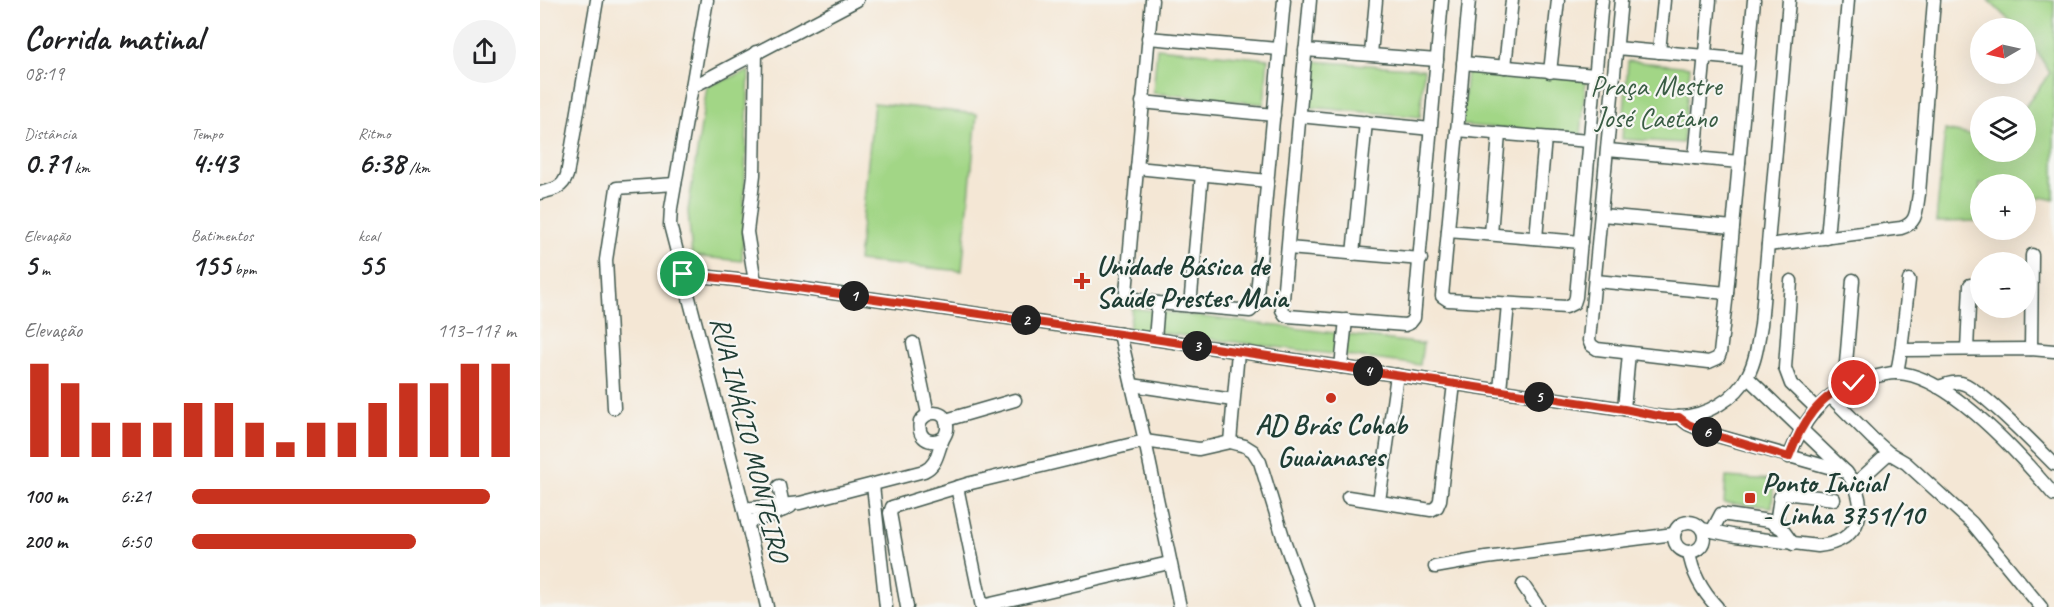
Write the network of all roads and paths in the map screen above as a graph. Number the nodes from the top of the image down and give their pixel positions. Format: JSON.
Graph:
{"nodes":[{"id":1,"x":597,"y":0,"type":"edge"},
{"id":2,"x":707,"y":0,"type":"edge"},
{"id":3,"x":857,"y":0,"type":"edge"},
{"id":4,"x":1152,"y":0,"type":"edge"},
{"id":5,"x":1284,"y":0,"type":"edge"},
{"id":6,"x":1310,"y":0,"type":"edge"},
{"id":7,"x":1376,"y":0,"type":"edge"},
{"id":8,"x":1442,"y":0,"type":"edge"},
{"id":9,"x":1468,"y":0,"type":"edge"},
{"id":10,"x":1512,"y":0,"type":"edge"},
{"id":11,"x":1558,"y":0,"type":"edge"},
{"id":12,"x":1602,"y":0,"type":"edge"},
{"id":13,"x":1621,"y":0,"type":"edge"},
{"id":14,"x":1664,"y":0,"type":"edge"},
{"id":15,"x":1710,"y":0,"type":"edge"},
{"id":16,"x":1754,"y":0,"type":"edge"},
{"id":17,"x":1790,"y":0,"type":"edge"},
{"id":18,"x":1848,"y":0,"type":"edge"},
{"id":19,"x":1934,"y":0,"type":"edge"},
{"id":20,"x":834,"y":6,"type":"edge"},
{"id":21,"x":1148,"y":38,"type":"junction"},
{"id":22,"x":1617,"y":48,"type":"junction"},
{"id":23,"x":1279,"y":49,"type":"junction"},
{"id":24,"x":1305,"y":50,"type":"junction"},
{"id":25,"x":756,"y":52,"type":"junction"},
{"id":26,"x":1659,"y":52,"type":"junction"},
{"id":27,"x":1371,"y":54,"type":"junction"},
{"id":28,"x":1704,"y":56,"type":"junction"},
{"id":29,"x":1437,"y":60,"type":"junction"},
{"id":30,"x":1748,"y":60,"type":"junction"},
{"id":31,"x":1463,"y":63,"type":"junction"},
{"id":32,"x":1505,"y":67,"type":"junction"},
{"id":33,"x":1550,"y":72,"type":"junction"},
{"id":34,"x":1595,"y":75,"type":"junction"},
{"id":35,"x":692,"y":87,"type":"junction"},
{"id":36,"x":1142,"y":102,"type":"junction"},
{"id":37,"x":1274,"y":115,"type":"junction"},
{"id":38,"x":1299,"y":117,"type":"junction"},
{"id":39,"x":1366,"y":122,"type":"junction"},
{"id":40,"x":1431,"y":129,"type":"junction"},
{"id":41,"x":1457,"y":130,"type":"junction"},
{"id":42,"x":1499,"y":134,"type":"junction"},
{"id":43,"x":1545,"y":138,"type":"junction"},
{"id":44,"x":1588,"y":141,"type":"junction"},
{"id":45,"x":1608,"y":150,"type":"junction"},
{"id":46,"x":1695,"y":158,"type":"junction"},
{"id":47,"x":1739,"y":162,"type":"junction"},
{"id":48,"x":1137,"y":168,"type":"junction"},
{"id":49,"x":1202,"y":174,"type":"junction"},
{"id":50,"x":1268,"y":181,"type":"junction"},
{"id":51,"x":675,"y":184,"type":"junction"},
{"id":52,"x":540,"y":193,"type":"edge"},
{"id":53,"x":1602,"y":215,"type":"junction"},
{"id":54,"x":1733,"y":227,"type":"junction"},
{"id":55,"x":1448,"y":231,"type":"junction"},
{"id":56,"x":1491,"y":234,"type":"junction"},
{"id":57,"x":1536,"y":238,"type":"junction"},
{"id":58,"x":1827,"y":238,"type":"junction"},
{"id":59,"x":1581,"y":242,"type":"junction"},
{"id":60,"x":1768,"y":245,"type":"junction"},
{"id":61,"x":1288,"y":248,"type":"junction"},
{"id":62,"x":1353,"y":254,"type":"junction"},
{"id":63,"x":1421,"y":259,"type":"junction"},
{"id":64,"x":683,"y":274,"type":"junction"},
{"id":65,"x":1853,"y":280,"type":"dead end"},
{"id":66,"x":1909,"y":280,"type":"dead end"},
{"id":67,"x":1595,"y":281,"type":"junction"},
{"id":68,"x":1791,"y":281,"type":"dead end"},
{"id":69,"x":755,"y":282,"type":"junction"},
{"id":70,"x":1970,"y":285,"type":"dead end"},
{"id":71,"x":1727,"y":293,"type":"junction"},
{"id":72,"x":1158,"y":303,"type":"junction"},
{"id":73,"x":1508,"y":304,"type":"junction"},
{"id":74,"x":1190,"y":306,"type":"junction"},
{"id":75,"x":2031,"y":318,"type":"edge"},
{"id":76,"x":1346,"y":320,"type":"junction"},
{"id":77,"x":1120,"y":334,"type":"junction"},
{"id":78,"x":1155,"y":339,"type":"junction"},
{"id":79,"x":913,"y":344,"type":"dead end"},
{"id":80,"x":1967,"y":349,"type":"junction"},
{"id":81,"x":2031,"y":349,"type":"junction"},
{"id":82,"x":1901,"y":350,"type":"junction"},
{"id":83,"x":2054,"y":351,"type":"edge"},
{"id":84,"x":1238,"y":352,"type":"junction"},
{"id":85,"x":1629,"y":353,"type":"junction"},
{"id":86,"x":1341,"y":367,"type":"junction"},
{"id":87,"x":1897,"y":373,"type":"junction"},
{"id":88,"x":1397,"y":375,"type":"junction"},
{"id":89,"x":1747,"y":377,"type":"junction"},
{"id":90,"x":1454,"y":384,"type":"junction"},
{"id":91,"x":1132,"y":385,"type":"junction"},
{"id":92,"x":1844,"y":387,"type":"junction"},
{"id":93,"x":1938,"y":387,"type":"junction"},
{"id":94,"x":1500,"y":390,"type":"junction"},
{"id":95,"x":1830,"y":396,"type":"junction"},
{"id":96,"x":1015,"y":400,"type":"dead end"},
{"id":97,"x":1233,"y":400,"type":"junction"},
{"id":98,"x":614,"y":408,"type":"dead end"},
{"id":99,"x":1816,"y":408,"type":"junction"},
{"id":100,"x":1624,"y":409,"type":"junction"},
{"id":101,"x":928,"y":414,"type":"junction"},
{"id":102,"x":1679,"y":417,"type":"junction"},
{"id":103,"x":946,"y":420,"type":"junction"},
{"id":104,"x":1801,"y":430,"type":"junction"},
{"id":105,"x":943,"y":438,"type":"junction"},
{"id":106,"x":1145,"y":441,"type":"junction"},
{"id":107,"x":1230,"y":442,"type":"junction"},
{"id":108,"x":1889,"y":453,"type":"junction"},
{"id":109,"x":1789,"y":457,"type":"junction"},
{"id":110,"x":2054,"y":464,"type":"edge"},
{"id":111,"x":1847,"y":473,"type":"junction"},
{"id":112,"x":1855,"y":484,"type":"junction"},
{"id":113,"x":873,"y":485,"type":"junction"},
{"id":114,"x":779,"y":486,"type":"dead end"},
{"id":115,"x":957,"y":487,"type":"junction"},
{"id":116,"x":2054,"y":495,"type":"edge"},
{"id":117,"x":1348,"y":497,"type":"dead end"},
{"id":118,"x":1834,"y":499,"type":"dead end"},
{"id":119,"x":1379,"y":501,"type":"junction"},
{"id":120,"x":783,"y":507,"type":"junction"},
{"id":121,"x":744,"y":509,"type":"junction"},
{"id":122,"x":747,"y":522,"type":"junction"},
{"id":123,"x":1776,"y":524,"type":"junction"},
{"id":124,"x":1707,"y":530,"type":"junction"},
{"id":125,"x":1674,"y":534,"type":"junction"},
{"id":126,"x":1792,"y":544,"type":"junction"},
{"id":127,"x":1689,"y":552,"type":"junction"},
{"id":128,"x":1169,"y":563,"type":"junction"},
{"id":129,"x":1435,"y":567,"type":"dead end"},
{"id":130,"x":1523,"y":585,"type":"dead end"},
{"id":131,"x":767,"y":607,"type":"edge"},
{"id":132,"x":886,"y":607,"type":"edge"},
{"id":133,"x":907,"y":607,"type":"edge"},
{"id":134,"x":982,"y":607,"type":"edge"},
{"id":135,"x":1180,"y":607,"type":"edge"},
{"id":136,"x":1308,"y":607,"type":"edge"},
{"id":137,"x":1538,"y":607,"type":"edge"},
{"id":138,"x":1717,"y":607,"type":"edge"},
{"id":139,"x":2042,"y":607,"type":"edge"}],
"edges":[{"from":1,"to":52,"type":"street"},
{"from":2,"to":35,"type":"street","name":"RUA INÁCIO MONTEIRO"},
{"from":3,"to":20,"type":"street"},
{"from":4,"to":21,"type":"street"},
{"from":5,"to":23,"type":"street"},
{"from":6,"to":24,"type":"street"},
{"from":7,"to":27,"type":"street"},
{"from":8,"to":29,"type":"street"},
{"from":9,"to":31,"type":"street"},
{"from":10,"to":32,"type":"street"},
{"from":11,"to":33,"type":"street"},
{"from":12,"to":34,"type":"street"},
{"from":13,"to":22,"type":"street"},
{"from":14,"to":26,"type":"street"},
{"from":15,"to":28,"type":"street"},
{"from":16,"to":30,"type":"street"},
{"from":17,"to":60,"type":"street"},
{"from":18,"to":58,"type":"street"},
{"from":19,"to":58,"type":"street"},
{"from":20,"to":25,"type":"street"},
{"from":21,"to":23,"type":"street"},
{"from":21,"to":36,"type":"street"},
{"from":22,"to":26,"type":"street"},
{"from":22,"to":45,"type":"street"},
{"from":23,"to":37,"type":"street"},
{"from":24,"to":27,"type":"street"},
{"from":24,"to":38,"type":"street"},
{"from":25,"to":35,"type":"street"},
{"from":25,"to":69,"type":"street"},
{"from":26,"to":28,"type":"street"},
{"from":27,"to":29,"type":"street"},
{"from":28,"to":30,"type":"street"},
{"from":28,"to":46,"type":"street"},
{"from":29,"to":40,"type":"street"},
{"from":30,"to":47,"type":"street"},
{"from":31,"to":32,"type":"street"},
{"from":31,"to":41,"type":"street"},
{"from":32,"to":33,"type":"street"},
{"from":33,"to":34,"type":"street"},
{"from":34,"to":44,"type":"street"},
{"from":35,"to":51,"type":"street","name":"RUA INÁCIO MONTEIRO"},
{"from":36,"to":37,"type":"street"},
{"from":36,"to":48,"type":"street"},
{"from":37,"to":50,"type":"street"},
{"from":38,"to":39,"type":"street"},
{"from":38,"to":61,"type":"street"},
{"from":39,"to":40,"type":"street"},
{"from":39,"to":62,"type":"street"},
{"from":40,"to":63,"type":"street"},
{"from":41,"to":42,"type":"street"},
{"from":41,"to":55,"type":"street"},
{"from":42,"to":43,"type":"street"},
{"from":42,"to":56,"type":"street"},
{"from":43,"to":44,"type":"street"},
{"from":43,"to":57,"type":"street"},
{"from":44,"to":59,"type":"street"},
{"from":45,"to":46,"type":"street"},
{"from":45,"to":53,"type":"street"},
{"from":46,"to":47,"type":"street"},
{"from":47,"to":54,"type":"street"},
{"from":48,"to":49,"type":"street"},
{"from":48,"to":72,"type":"street"},
{"from":49,"to":50,"type":"street"},
{"from":49,"to":74,"type":"street"},
{"from":50,"to":74,"type":"street"},
{"from":51,"to":64,"type":"street","name":"RUA INÁCIO MONTEIRO"},
{"from":51,"to":98,"type":"street"},
{"from":53,"to":54,"type":"street"},
{"from":53,"to":67,"type":"street"},
{"from":54,"to":71,"type":"street"},
{"from":55,"to":56,"type":"street"},
{"from":55,"to":73,"type":"street"},
{"from":56,"to":57,"type":"street"},
{"from":57,"to":59,"type":"street"},
{"from":58,"to":60,"type":"street"},
{"from":59,"to":73,"type":"street"},
{"from":60,"to":89,"type":"street"},
{"from":61,"to":62,"type":"street"},
{"from":61,"to":76,"type":"street"},
{"from":62,"to":63,"type":"street"},
{"from":63,"to":76,"type":"street"},
{"from":64,"to":69,"type":"street"},
{"from":64,"to":121,"type":"street","name":"RUA INÁCIO MONTEIRO"},
{"from":65,"to":92,"type":"street"},
{"from":66,"to":82,"type":"street"},
{"from":67,"to":71,"type":"street"},
{"from":67,"to":85,"type":"street"},
{"from":68,"to":99,"type":"street"},
{"from":69,"to":77,"type":"street"},
{"from":70,"to":80,"type":"street"},
{"from":71,"to":85,"type":"street"},
{"from":72,"to":74,"type":"street"},
{"from":72,"to":78,"type":"street"},
{"from":73,"to":94,"type":"street"},
{"from":75,"to":81,"type":"street"},
{"from":76,"to":86,"type":"street"},
{"from":77,"to":78,"type":"street"},
{"from":77,"to":91,"type":"street"},
{"from":78,"to":84,"type":"street"},
{"from":79,"to":101,"type":"street"},
{"from":80,"to":81,"type":"street"},
{"from":80,"to":82,"type":"street"},
{"from":81,"to":83,"type":"street"},
{"from":82,"to":87,"type":"street"},
{"from":84,"to":86,"type":"street"},
{"from":84,"to":97,"type":"street"},
{"from":85,"to":100,"type":"street"},
{"from":86,"to":88,"type":"street"},
{"from":87,"to":92,"type":"street"},
{"from":87,"to":93,"type":"street"},
{"from":88,"to":90,"type":"street"},
{"from":88,"to":119,"type":"street"},
{"from":89,"to":102,"type":"street"},
{"from":89,"to":104,"type":"street"},
{"from":90,"to":94,"type":"street"},
{"from":90,"to":119,"type":"street"},
{"from":91,"to":97,"type":"street"},
{"from":91,"to":106,"type":"street"},
{"from":92,"to":95,"type":"street"},
{"from":93,"to":110,"type":"street"},
{"from":93,"to":116,"type":"street"},
{"from":94,"to":100,"type":"street"},
{"from":95,"to":99,"type":"street"},
{"from":95,"to":108,"type":"street"},
{"from":96,"to":103,"type":"street"},
{"from":97,"to":107,"type":"street"},
{"from":99,"to":104,"type":"street"},
{"from":100,"to":102,"type":"street"},
{"from":101,"to":103,"type":"street"},
{"from":101,"to":105,"type":"street"},
{"from":102,"to":109,"type":"street"},
{"from":103,"to":105,"type":"street"},
{"from":104,"to":109,"type":"street"},
{"from":104,"to":111,"type":"street"},
{"from":105,"to":113,"type":"street"},
{"from":106,"to":107,"type":"street"},
{"from":106,"to":115,"type":"street"},
{"from":106,"to":128,"type":"street"},
{"from":107,"to":136,"type":"street"},
{"from":108,"to":112,"type":"street"},
{"from":108,"to":139,"type":"street"},
{"from":109,"to":111,"type":"street"},
{"from":111,"to":112,"type":"street"},
{"from":112,"to":126,"type":"street"},
{"from":113,"to":120,"type":"street"},
{"from":113,"to":132,"type":"street"},
{"from":114,"to":120,"type":"street"},
{"from":115,"to":133,"type":"street"},
{"from":115,"to":134,"type":"street"},
{"from":117,"to":119,"type":"street"},
{"from":118,"to":123,"type":"street"},
{"from":120,"to":121,"type":"street"},
{"from":120,"to":122,"type":"street"},
{"from":121,"to":122,"type":"street","name":"RUA INÁCIO MONTEIRO"},
{"from":122,"to":131,"type":"street","name":"RUA INÁCIO MONTEIRO"},
{"from":123,"to":124,"type":"street"},
{"from":123,"to":126,"type":"street"},
{"from":124,"to":125,"type":"street"},
{"from":124,"to":126,"type":"street"},
{"from":124,"to":127,"type":"street"},
{"from":125,"to":127,"type":"street"},
{"from":125,"to":129,"type":"street"},
{"from":127,"to":138,"type":"street"},
{"from":128,"to":134,"type":"street"},
{"from":128,"to":135,"type":"street"},
{"from":130,"to":137,"type":"street"}]}
